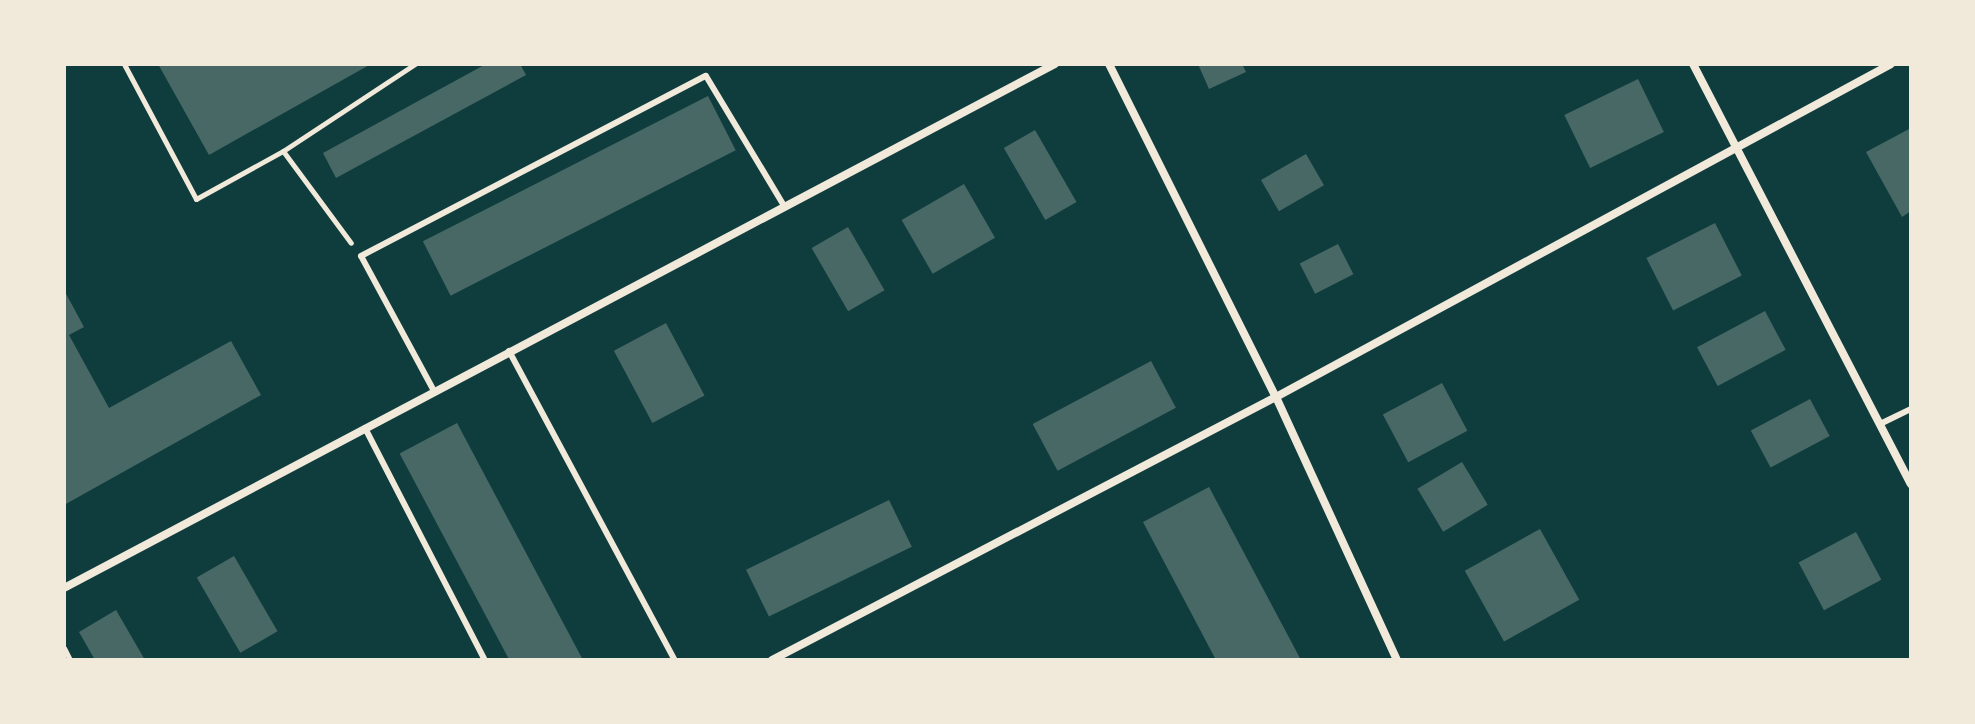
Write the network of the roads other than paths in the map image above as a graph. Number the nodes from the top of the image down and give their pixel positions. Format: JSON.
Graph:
{"nodes":[{"id":1,"x":1055,"y":64,"type":"edge"},
{"id":2,"x":1109,"y":64,"type":"edge"},
{"id":3,"x":1693,"y":64,"type":"edge"},
{"id":4,"x":1891,"y":64,"type":"edge"},
{"id":5,"x":1736,"y":146,"type":"junction"},
{"id":6,"x":784,"y":206,"type":"junction"},
{"id":7,"x":509,"y":351,"type":"junction"},
{"id":8,"x":434,"y":391,"type":"junction"},
{"id":9,"x":1276,"y":397,"type":"junction"},
{"id":10,"x":1911,"y":409,"type":"edge"},
{"id":11,"x":1880,"y":424,"type":"junction"},
{"id":12,"x":365,"y":428,"type":"junction"},
{"id":13,"x":1911,"y":484,"type":"edge"},
{"id":14,"x":64,"y":588,"type":"edge"},
{"id":15,"x":485,"y":660,"type":"edge"},
{"id":16,"x":675,"y":660,"type":"edge"},
{"id":17,"x":772,"y":660,"type":"edge"},
{"id":18,"x":1397,"y":660,"type":"edge"}],
"edges":[{"from":1,"to":6,"type":"street"},
{"from":2,"to":9,"type":"street"},
{"from":3,"to":5,"type":"street"},
{"from":4,"to":5,"type":"street"},
{"from":5,"to":9,"type":"street"},
{"from":5,"to":11,"type":"street"},
{"from":6,"to":7,"type":"street"},
{"from":6,"to":8,"type":"lane"},
{"from":7,"to":8,"type":"street"},
{"from":7,"to":16,"type":"lane"},
{"from":8,"to":12,"type":"street"},
{"from":9,"to":17,"type":"street"},
{"from":9,"to":18,"type":"street"},
{"from":10,"to":11,"type":"lane"},
{"from":11,"to":13,"type":"street"},
{"from":12,"to":14,"type":"street"},
{"from":12,"to":15,"type":"lane"}]}
